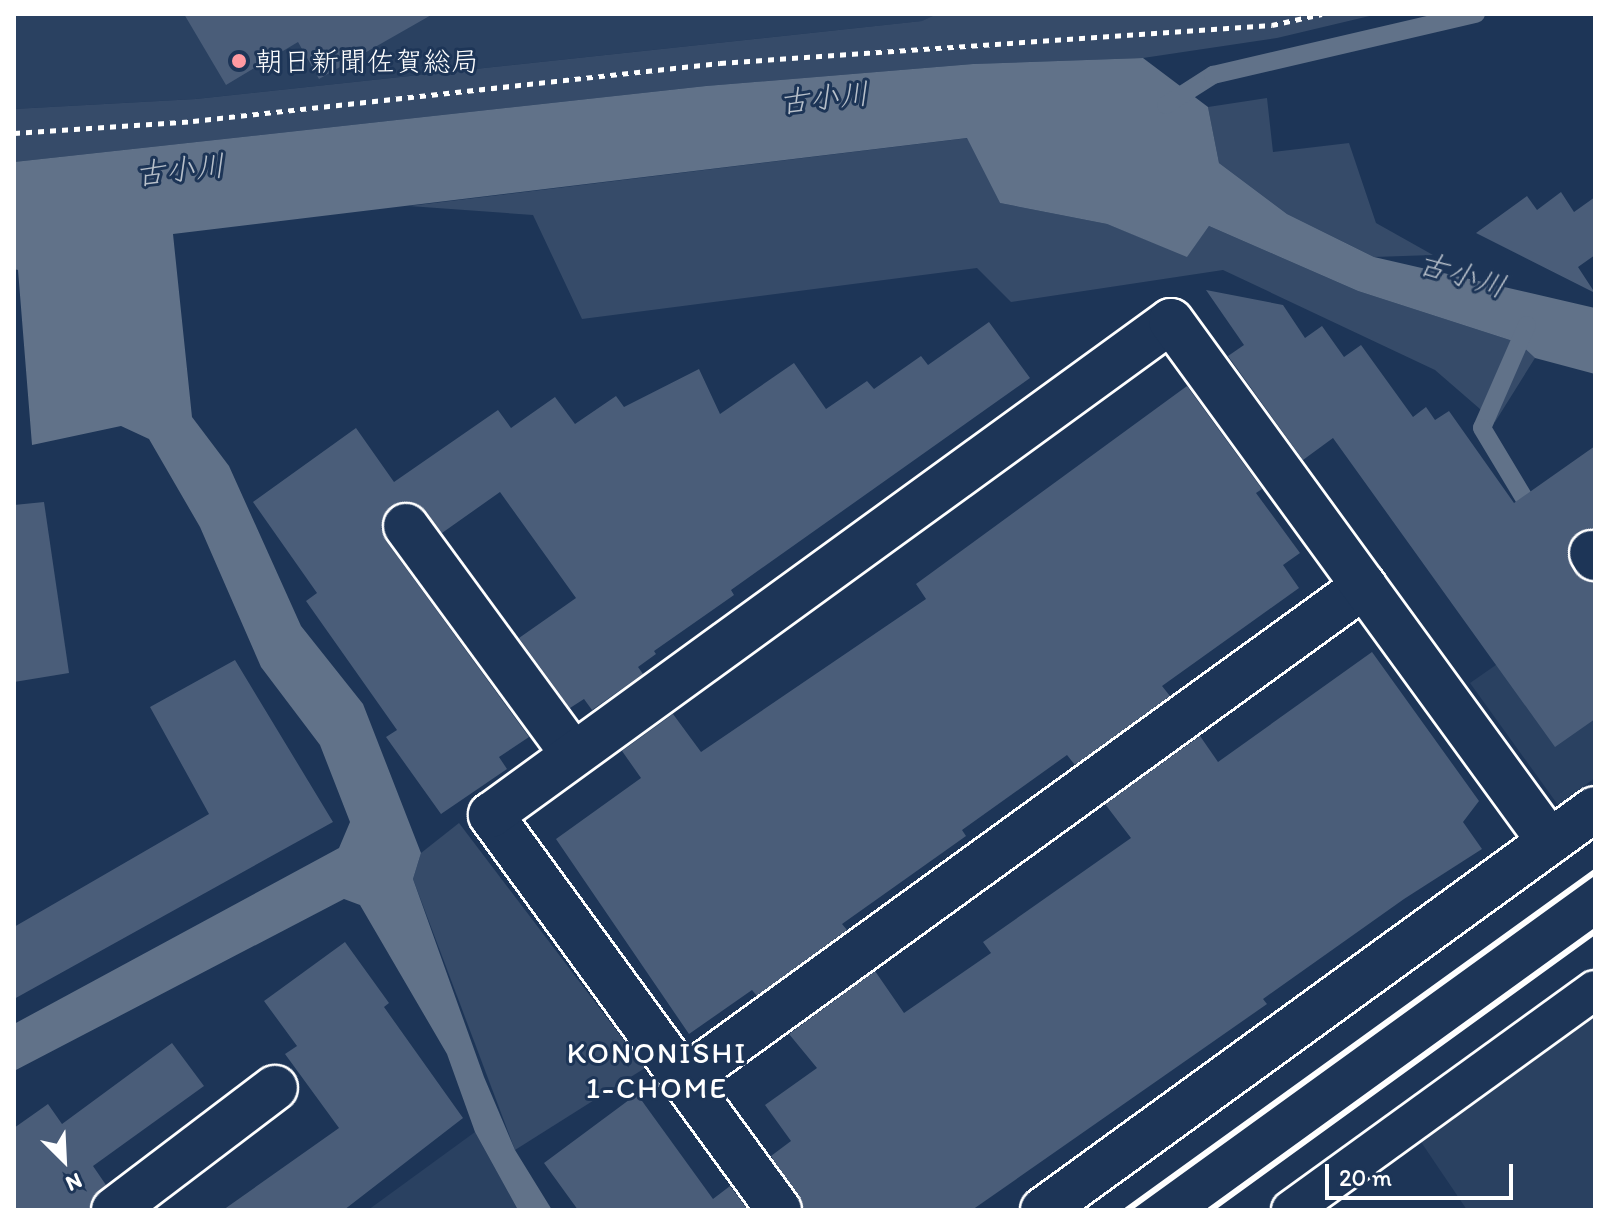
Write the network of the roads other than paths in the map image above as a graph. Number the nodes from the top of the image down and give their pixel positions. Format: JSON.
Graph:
{"nodes":[{"id":1,"x":406,"y":526,"type":"dead end"},
{"id":2,"x":1364,"y":586,"type":"junction"},
{"id":3,"x":573,"y":754,"type":"junction"},
{"id":4,"x":1595,"y":809,"type":"edge"},
{"id":5,"x":1550,"y":842,"type":"junction"},
{"id":6,"x":1595,"y":990,"type":"edge"},
{"id":7,"x":684,"y":1079,"type":"junction"},
{"id":8,"x":275,"y":1088,"type":"dead end"},
{"id":9,"x":114,"y":1210,"type":"edge"},
{"id":10,"x":779,"y":1210,"type":"edge"},
{"id":11,"x":1043,"y":1210,"type":"edge"},
{"id":12,"x":1291,"y":1210,"type":"edge"}],
"edges":[{"from":1,"to":3,"type":"street"},
{"from":2,"to":3,"type":"street"},
{"from":2,"to":5,"type":"street"},
{"from":2,"to":7,"type":"street"},
{"from":3,"to":7,"type":"street"},
{"from":4,"to":5,"type":"street"},
{"from":5,"to":11,"type":"street"},
{"from":6,"to":12,"type":"lane"},
{"from":7,"to":10,"type":"street"},
{"from":8,"to":9,"type":"street"}]}
